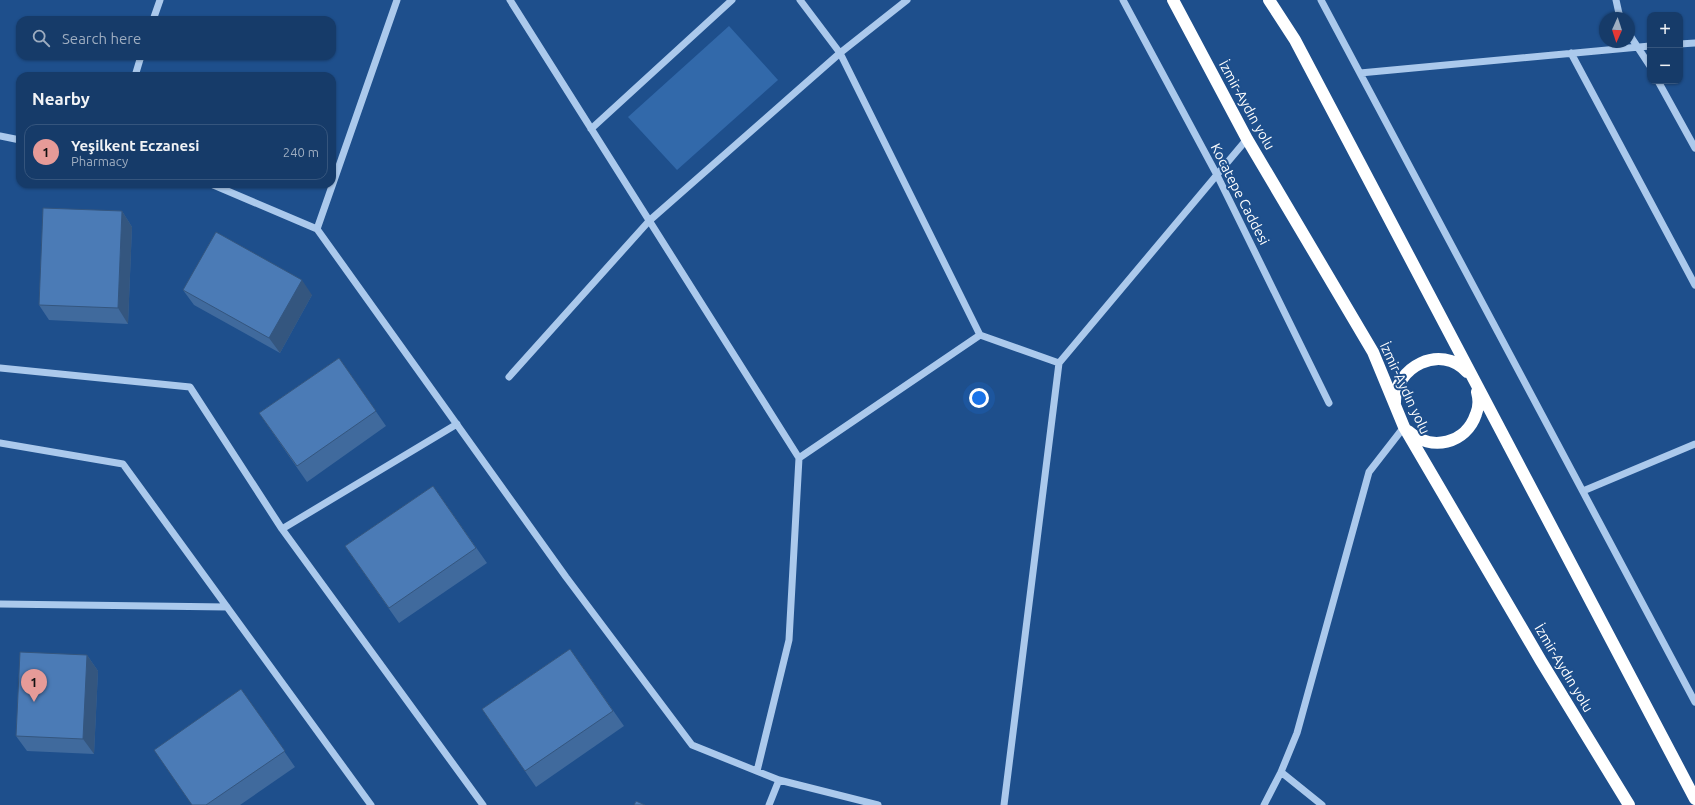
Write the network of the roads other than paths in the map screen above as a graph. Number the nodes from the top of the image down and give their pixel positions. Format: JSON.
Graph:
{"nodes":[{"id":1,"x":160,"y":0,"type":"edge"},
{"id":2,"x":397,"y":0,"type":"edge"},
{"id":3,"x":510,"y":0,"type":"edge"},
{"id":4,"x":732,"y":0,"type":"edge"},
{"id":5,"x":800,"y":0,"type":"edge"},
{"id":6,"x":907,"y":0,"type":"edge"},
{"id":7,"x":1123,"y":0,"type":"edge"},
{"id":8,"x":1173,"y":0,"type":"edge"},
{"id":9,"x":1269,"y":0,"type":"edge"},
{"id":10,"x":1321,"y":0,"type":"edge"},
{"id":11,"x":1616,"y":0,"type":"edge"},
{"id":12,"x":1619,"y":12,"type":"edge"},
{"id":13,"x":154,"y":16,"type":"edge"},
{"id":14,"x":1695,"y":43,"type":"edge"},
{"id":15,"x":1635,"y":44,"type":"edge"},
{"id":16,"x":1683,"y":44,"type":"edge"},
{"id":17,"x":1647,"y":46,"type":"edge"},
{"id":18,"x":1637,"y":47,"type":"junction"},
{"id":19,"x":840,"y":53,"type":"junction"},
{"id":20,"x":1571,"y":53,"type":"junction"},
{"id":21,"x":140,"y":60,"type":"edge"},
{"id":22,"x":1647,"y":62,"type":"edge"},
{"id":23,"x":136,"y":72,"type":"edge"},
{"id":24,"x":1360,"y":73,"type":"junction"},
{"id":25,"x":1660,"y":84,"type":"edge"},
{"id":26,"x":591,"y":129,"type":"junction"},
{"id":27,"x":0,"y":136,"type":"edge"},
{"id":28,"x":16,"y":139,"type":"edge"},
{"id":29,"x":1247,"y":139,"type":"junction"},
{"id":30,"x":1695,"y":148,"type":"edge"},
{"id":31,"x":336,"y":175,"type":"edge"},
{"id":32,"x":1217,"y":175,"type":"junction"},
{"id":33,"x":220,"y":188,"type":"edge"},
{"id":34,"x":331,"y":188,"type":"edge"},
{"id":35,"x":650,"y":221,"type":"junction"},
{"id":36,"x":317,"y":229,"type":"junction"},
{"id":37,"x":1695,"y":285,"type":"edge"},
{"id":38,"x":980,"y":336,"type":"junction"},
{"id":39,"x":1059,"y":363,"type":"junction"},
{"id":40,"x":0,"y":368,"type":"edge"},
{"id":41,"x":509,"y":377,"type":"dead end"},
{"id":42,"x":1474,"y":382,"type":"junction"},
{"id":43,"x":1329,"y":402,"type":"dead end"},
{"id":44,"x":1396,"y":411,"type":"junction"},
{"id":45,"x":457,"y":424,"type":"junction"},
{"id":46,"x":1404,"y":427,"type":"junction"},
{"id":47,"x":0,"y":443,"type":"edge"},
{"id":48,"x":1695,"y":444,"type":"edge"},
{"id":49,"x":799,"y":458,"type":"junction"},
{"id":50,"x":1582,"y":491,"type":"junction"},
{"id":51,"x":282,"y":529,"type":"junction"},
{"id":52,"x":0,"y":604,"type":"edge"},
{"id":53,"x":227,"y":607,"type":"junction"},
{"id":54,"x":1693,"y":694,"type":"edge"},
{"id":55,"x":1695,"y":702,"type":"edge"},
{"id":56,"x":757,"y":771,"type":"junction"},
{"id":57,"x":1282,"y":772,"type":"junction"},
{"id":58,"x":779,"y":780,"type":"junction"},
{"id":59,"x":1695,"y":799,"type":"edge"},
{"id":60,"x":371,"y":805,"type":"edge"},
{"id":61,"x":483,"y":805,"type":"edge"},
{"id":62,"x":768,"y":805,"type":"edge"},
{"id":63,"x":878,"y":805,"type":"edge"},
{"id":64,"x":1004,"y":805,"type":"edge"},
{"id":65,"x":1264,"y":805,"type":"edge"},
{"id":66,"x":1322,"y":805,"type":"edge"},
{"id":67,"x":1629,"y":805,"type":"edge"}],
"edges":[{"from":1,"to":13,"type":"street"},
{"from":2,"to":31,"type":"street"},
{"from":3,"to":26,"type":"street"},
{"from":4,"to":26,"type":"street"},
{"from":5,"to":19,"type":"street"},
{"from":6,"to":19,"type":"street"},
{"from":7,"to":32,"type":"street","name":"Kocatepe Caddesi"},
{"from":8,"to":29,"type":"highway","name":"İzmir-Aydın yolu"},
{"from":9,"to":42,"type":"highway"},
{"from":10,"to":24,"type":"street"},
{"from":11,"to":12,"type":"street"},
{"from":14,"to":16,"type":"street"},
{"from":15,"to":18,"type":"street"},
{"from":17,"to":18,"type":"street"},
{"from":18,"to":20,"type":"street"},
{"from":18,"to":22,"type":"street"},
{"from":19,"to":35,"type":"street"},
{"from":19,"to":38,"type":"street"},
{"from":20,"to":24,"type":"street"},
{"from":20,"to":37,"type":"street"},
{"from":21,"to":23,"type":"street"},
{"from":24,"to":50,"type":"street"},
{"from":25,"to":30,"type":"street"},
{"from":26,"to":35,"type":"street"},
{"from":27,"to":28,"type":"street"},
{"from":29,"to":32,"type":"street"},
{"from":29,"to":44,"type":"highway","name":"İzmir-Aydın yolu"},
{"from":32,"to":39,"type":"street"},
{"from":32,"to":43,"type":"street","name":"Kocatepe Caddesi"},
{"from":33,"to":36,"type":"street"},
{"from":34,"to":36,"type":"street"},
{"from":35,"to":41,"type":"street"},
{"from":35,"to":49,"type":"street"},
{"from":36,"to":45,"type":"street"},
{"from":38,"to":39,"type":"street"},
{"from":38,"to":49,"type":"street"},
{"from":39,"to":64,"type":"street"},
{"from":40,"to":51,"type":"street"},
{"from":42,"to":44,"type":"highway"},
{"from":42,"to":46,"type":"highway"},
{"from":42,"to":59,"type":"highway"},
{"from":44,"to":46,"type":"highway","name":"İzmir-Aydın yolu"},
{"from":45,"to":51,"type":"street"},
{"from":45,"to":56,"type":"street"},
{"from":46,"to":57,"type":"street"},
{"from":46,"to":67,"type":"highway","name":"İzmir-Aydın yolu"},
{"from":47,"to":53,"type":"street"},
{"from":48,"to":50,"type":"street"},
{"from":49,"to":56,"type":"street"},
{"from":50,"to":54,"type":"street"},
{"from":51,"to":61,"type":"street"},
{"from":52,"to":53,"type":"street"},
{"from":53,"to":60,"type":"street"},
{"from":54,"to":55,"type":"street"},
{"from":56,"to":58,"type":"street"},
{"from":57,"to":65,"type":"street"},
{"from":57,"to":66,"type":"street"},
{"from":58,"to":62,"type":"street"},
{"from":58,"to":63,"type":"street"}]}
